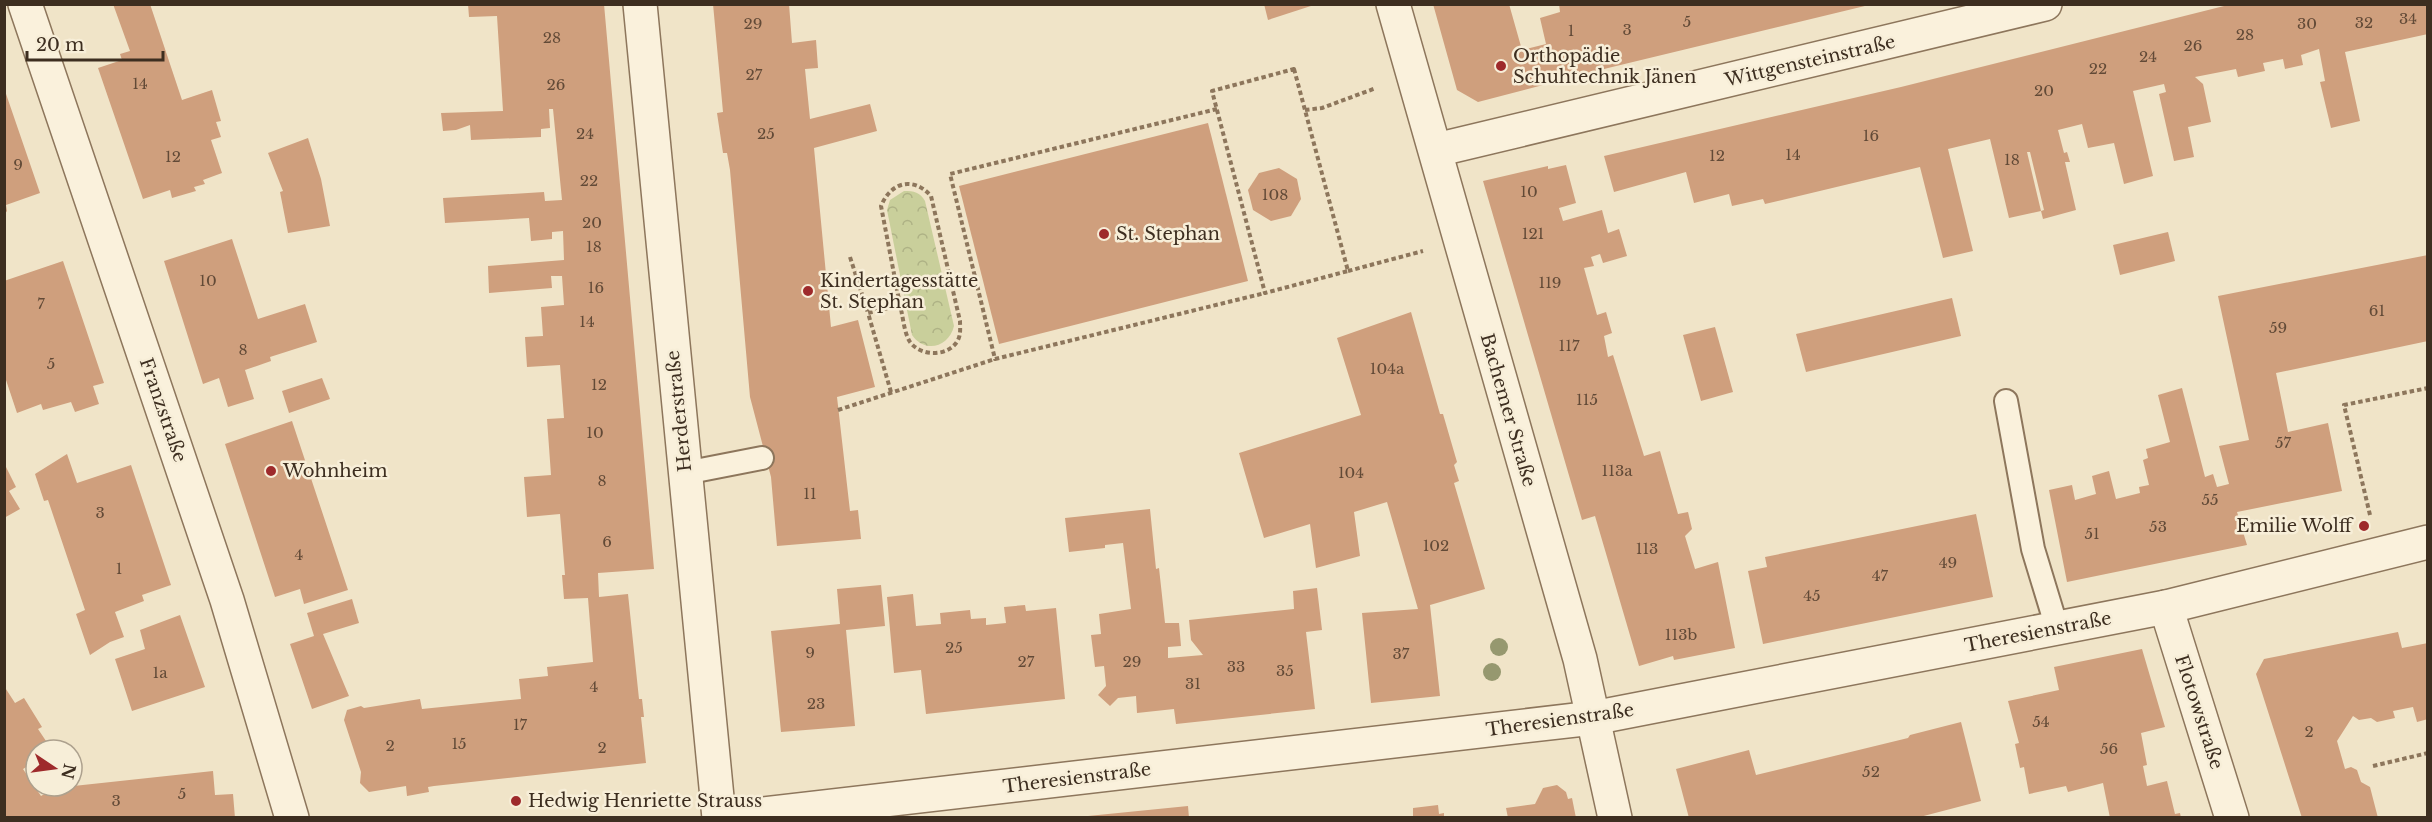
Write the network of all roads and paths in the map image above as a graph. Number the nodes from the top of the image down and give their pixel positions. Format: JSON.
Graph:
{"nodes":[{"id":1,"x":25,"y":4,"type":"edge"},
{"id":2,"x":640,"y":4,"type":"edge"},
{"id":3,"x":1393,"y":4,"type":"edge"},
{"id":4,"x":2045,"y":4,"type":"edge"},
{"id":5,"x":1413,"y":75,"type":"junction"},
{"id":6,"x":1217,"y":109,"type":"junction"},
{"id":7,"x":1305,"y":110,"type":"junction"},
{"id":8,"x":1436,"y":150,"type":"junction"},
{"id":9,"x":1459,"y":241,"type":"junction"},
{"id":10,"x":850,"y":257,"type":"dead end"},
{"id":11,"x":1348,"y":271,"type":"junction"},
{"id":12,"x":1265,"y":293,"type":"junction"},
{"id":13,"x":900,"y":305,"type":"junction"},
{"id":14,"x":868,"y":313,"type":"junction"},
{"id":15,"x":995,"y":359,"type":"junction"},
{"id":16,"x":2427,"y":388,"type":"edge"},
{"id":17,"x":891,"y":392,"type":"junction"},
{"id":18,"x":2006,"y":401,"type":"dead end"},
{"id":19,"x":838,"y":410,"type":"dead end"},
{"id":20,"x":762,"y":458,"type":"dead end"},
{"id":21,"x":685,"y":473,"type":"junction"},
{"id":22,"x":2427,"y":542,"type":"edge"},
{"id":23,"x":2379,"y":554,"type":"junction"},
{"id":24,"x":2166,"y":607,"type":"junction"},
{"id":25,"x":2057,"y":628,"type":"junction"},
{"id":26,"x":1593,"y":718,"type":"junction"},
{"id":27,"x":2427,"y":753,"type":"edge"},
{"id":28,"x":2373,"y":766,"type":"dead end"},
{"id":29,"x":292,"y":818,"type":"edge"},
{"id":30,"x":719,"y":818,"type":"edge"},
{"id":31,"x":729,"y":818,"type":"edge"},
{"id":32,"x":1615,"y":818,"type":"edge"},
{"id":33,"x":2232,"y":818,"type":"edge"}],
"edges":[{"from":1,"to":29,"type":"street","name":"Franzstraße"},
{"from":2,"to":21,"type":"street","name":"Herderstraße"},
{"from":3,"to":5,"type":"street","name":"Bachemer Straße"},
{"from":4,"to":8,"type":"street","name":"Wittgensteinstraße"},
{"from":5,"to":7,"type":"path"},
{"from":5,"to":8,"type":"street","name":"Bachemer Straße"},
{"from":6,"to":7,"type":"path"},
{"from":6,"to":12,"type":"path"},
{"from":6,"to":15,"type":"path"},
{"from":7,"to":11,"type":"path"},
{"from":8,"to":9,"type":"street","name":"Bachemer Straße"},
{"from":9,"to":11,"type":"path"},
{"from":9,"to":26,"type":"street","name":"Bachemer Straße"},
{"from":10,"to":14,"type":"path"},
{"from":11,"to":12,"type":"path"},
{"from":12,"to":15,"type":"path"},
{"from":13,"to":13,"type":"path"},
{"from":13,"to":14,"type":"path"},
{"from":14,"to":17,"type":"path"},
{"from":15,"to":17,"type":"path"},
{"from":16,"to":23,"type":"path"},
{"from":17,"to":19,"type":"path"},
{"from":18,"to":25,"type":"lane"},
{"from":20,"to":21,"type":"lane"},
{"from":21,"to":30,"type":"street","name":"Herderstraße"},
{"from":22,"to":23,"type":"street","name":"Theresienstraße"},
{"from":23,"to":24,"type":"street","name":"Theresienstraße"},
{"from":24,"to":25,"type":"street","name":"Theresienstraße"},
{"from":24,"to":33,"type":"street","name":"Flotowstraße"},
{"from":25,"to":26,"type":"street","name":"Theresienstraße"},
{"from":26,"to":31,"type":"street","name":"Theresienstraße"},
{"from":26,"to":32,"type":"street","name":"Bachemer Straße"},
{"from":27,"to":28,"type":"path"}]}
